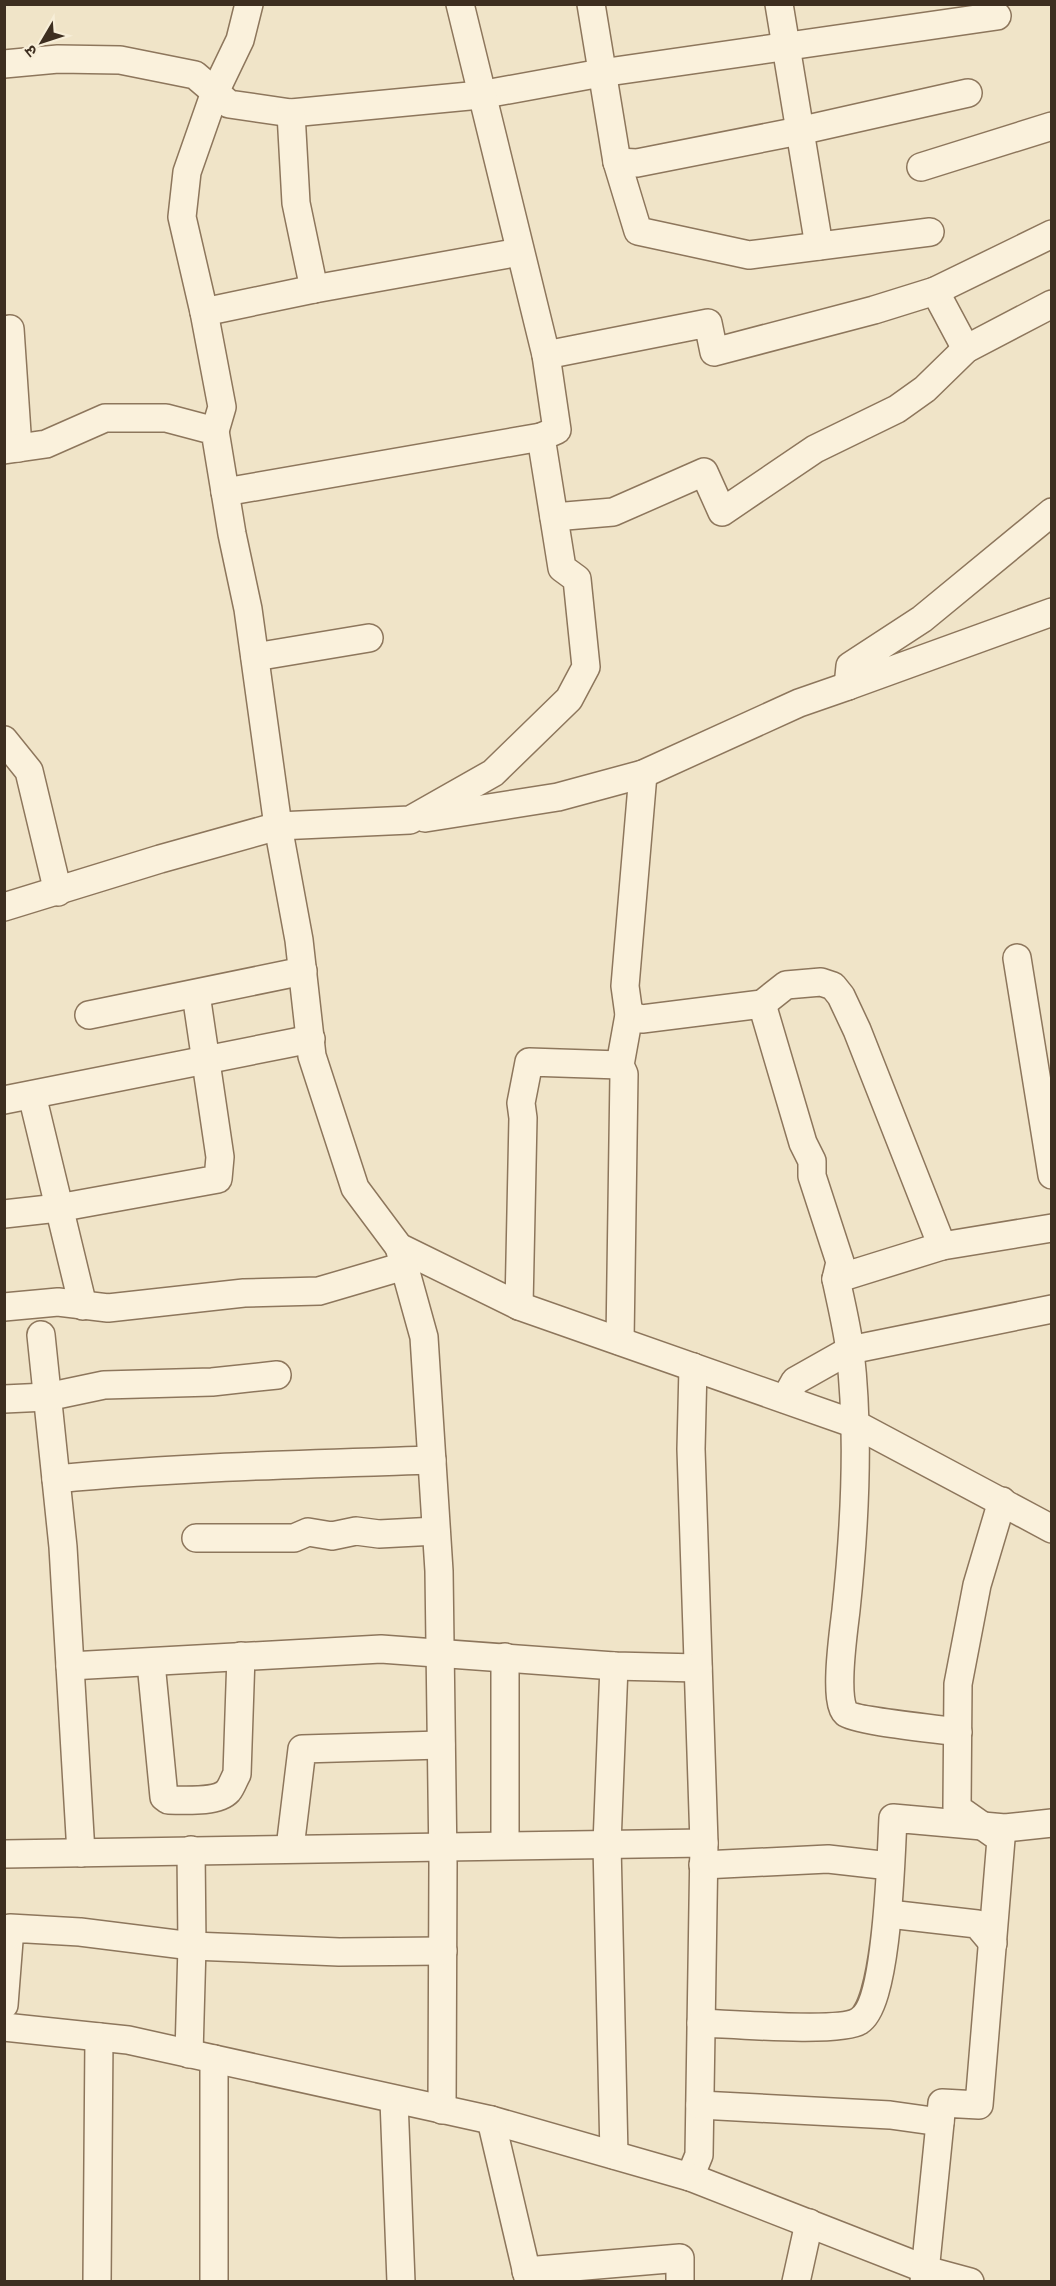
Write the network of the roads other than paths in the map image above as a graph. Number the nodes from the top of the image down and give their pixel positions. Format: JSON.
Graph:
{"nodes":[{"id":1,"x":249,"y":4,"type":"edge"},
{"id":2,"x":460,"y":4,"type":"edge"},
{"id":3,"x":591,"y":4,"type":"edge"},
{"id":4,"x":779,"y":4,"type":"edge"},
{"id":5,"x":984,"y":13,"type":"edge"},
{"id":6,"x":785,"y":46,"type":"junction"},
{"id":7,"x":4,"y":64,"type":"edge"},
{"id":8,"x":601,"y":73,"type":"junction"},
{"id":9,"x":215,"y":92,"type":"junction"},
{"id":10,"x":968,"y":93,"type":"dead end"},
{"id":11,"x":480,"y":95,"type":"junction"},
{"id":12,"x":291,"y":113,"type":"junction"},
{"id":13,"x":1052,"y":126,"type":"edge"},
{"id":14,"x":799,"y":131,"type":"junction"},
{"id":15,"x":617,"y":162,"type":"junction"},
{"id":16,"x":921,"y":167,"type":"dead end"},
{"id":17,"x":930,"y":232,"type":"dead end"},
{"id":18,"x":1052,"y":234,"type":"edge"},
{"id":19,"x":819,"y":246,"type":"junction"},
{"id":20,"x":520,"y":252,"type":"junction"},
{"id":21,"x":314,"y":289,"type":"junction"},
{"id":22,"x":935,"y":291,"type":"junction"},
{"id":23,"x":1052,"y":304,"type":"edge"},
{"id":24,"x":204,"y":312,"type":"junction"},
{"id":25,"x":10,"y":329,"type":"dead end"},
{"id":26,"x":966,"y":349,"type":"junction"},
{"id":27,"x":546,"y":355,"type":"junction"},
{"id":28,"x":216,"y":431,"type":"junction"},
{"id":29,"x":541,"y":437,"type":"junction"},
{"id":30,"x":11,"y":449,"type":"edge"},
{"id":31,"x":225,"y":492,"type":"junction"},
{"id":32,"x":1052,"y":513,"type":"edge"},
{"id":33,"x":554,"y":517,"type":"junction"},
{"id":34,"x":1052,"y":612,"type":"edge"},
{"id":35,"x":369,"y":638,"type":"dead end"},
{"id":36,"x":255,"y":657,"type":"junction"},
{"id":37,"x":848,"y":686,"type":"junction"},
{"id":38,"x":4,"y":740,"type":"edge"},
{"id":39,"x":643,"y":774,"type":"junction"},
{"id":40,"x":410,"y":820,"type":"junction"},
{"id":41,"x":278,"y":826,"type":"junction"},
{"id":42,"x":58,"y":891,"type":"junction"},
{"id":43,"x":4,"y":907,"type":"edge"},
{"id":44,"x":1017,"y":958,"type":"dead end"},
{"id":45,"x":303,"y":970,"type":"junction"},
{"id":46,"x":196,"y":994,"type":"junction"},
{"id":47,"x":762,"y":1004,"type":"junction"},
{"id":48,"x":89,"y":1015,"type":"dead end"},
{"id":49,"x":629,"y":1015,"type":"junction"},
{"id":50,"x":311,"y":1039,"type":"junction"},
{"id":51,"x":204,"y":1060,"type":"junction"},
{"id":52,"x":620,"y":1065,"type":"junction"},
{"id":53,"x":1043,"y":1071,"type":"edge"},
{"id":54,"x":32,"y":1095,"type":"junction"},
{"id":55,"x":4,"y":1100,"type":"edge"},
{"id":56,"x":1052,"y":1175,"type":"edge"},
{"id":57,"x":58,"y":1208,"type":"junction"},
{"id":58,"x":4,"y":1214,"type":"edge"},
{"id":59,"x":1052,"y":1227,"type":"edge"},
{"id":60,"x":942,"y":1246,"type":"junction"},
{"id":61,"x":401,"y":1257,"type":"junction"},
{"id":62,"x":836,"y":1279,"type":"junction"},
{"id":63,"x":4,"y":1306,"type":"edge"},
{"id":64,"x":83,"y":1306,"type":"junction"},
{"id":65,"x":519,"y":1306,"type":"junction"},
{"id":66,"x":1052,"y":1309,"type":"edge"},
{"id":67,"x":41,"y":1335,"type":"dead end"},
{"id":68,"x":620,"y":1341,"type":"junction"},
{"id":69,"x":850,"y":1350,"type":"junction"},
{"id":70,"x":693,"y":1367,"type":"junction"},
{"id":71,"x":277,"y":1375,"type":"dead end"},
{"id":72,"x":47,"y":1397,"type":"junction"},
{"id":73,"x":4,"y":1399,"type":"edge"},
{"id":74,"x":785,"y":1399,"type":"junction"},
{"id":75,"x":855,"y":1424,"type":"junction"},
{"id":76,"x":432,"y":1460,"type":"junction"},
{"id":77,"x":56,"y":1479,"type":"junction"},
{"id":78,"x":1002,"y":1501,"type":"junction"},
{"id":79,"x":1052,"y":1529,"type":"edge"},
{"id":80,"x":436,"y":1531,"type":"junction"},
{"id":81,"x":196,"y":1538,"type":"dead end"},
{"id":82,"x":440,"y":1653,"type":"junction"},
{"id":83,"x":241,"y":1656,"type":"junction"},
{"id":84,"x":505,"y":1657,"type":"junction"},
{"id":85,"x":151,"y":1663,"type":"junction"},
{"id":86,"x":70,"y":1666,"type":"junction"},
{"id":87,"x":614,"y":1666,"type":"junction"},
{"id":88,"x":698,"y":1668,"type":"junction"},
{"id":89,"x":958,"y":1732,"type":"junction"},
{"id":90,"x":441,"y":1745,"type":"junction"},
{"id":91,"x":1052,"y":1816,"type":"edge"},
{"id":92,"x":1051,"y":1823,"type":"edge"},
{"id":93,"x":983,"y":1826,"type":"junction"},
{"id":94,"x":607,"y":1844,"type":"junction"},
{"id":95,"x":443,"y":1845,"type":"junction"},
{"id":96,"x":505,"y":1845,"type":"junction"},
{"id":97,"x":290,"y":1848,"type":"junction"},
{"id":98,"x":191,"y":1850,"type":"junction"},
{"id":99,"x":81,"y":1852,"type":"junction"},
{"id":100,"x":4,"y":1854,"type":"edge"},
{"id":101,"x":704,"y":1854,"type":"junction"},
{"id":102,"x":890,"y":1866,"type":"junction"},
{"id":103,"x":889,"y":1914,"type":"junction"},
{"id":104,"x":993,"y":1943,"type":"junction"},
{"id":105,"x":192,"y":1946,"type":"junction"},
{"id":106,"x":443,"y":1951,"type":"junction"},
{"id":107,"x":4,"y":2005,"type":"edge"},
{"id":108,"x":701,"y":2023,"type":"junction"},
{"id":109,"x":5,"y":2027,"type":"edge"},
{"id":110,"x":99,"y":2037,"type":"junction"},
{"id":111,"x":201,"y":2056,"type":"junction"},
{"id":112,"x":394,"y":2100,"type":"junction"},
{"id":113,"x":700,"y":2105,"type":"junction"},
{"id":114,"x":442,"y":2110,"type":"junction"},
{"id":115,"x":491,"y":2120,"type":"junction"},
{"id":116,"x":940,"y":2122,"type":"junction"},
{"id":117,"x":614,"y":2155,"type":"junction"},
{"id":118,"x":690,"y":2177,"type":"junction"},
{"id":119,"x":809,"y":2223,"type":"junction"},
{"id":120,"x":527,"y":2276,"type":"edge"},
{"id":121,"x":926,"y":2276,"type":"edge"},
{"id":122,"x":97,"y":2282,"type":"edge"},
{"id":123,"x":214,"y":2282,"type":"edge"},
{"id":124,"x":401,"y":2282,"type":"edge"},
{"id":125,"x":680,"y":2282,"type":"edge"},
{"id":126,"x":796,"y":2282,"type":"edge"},
{"id":127,"x":970,"y":2282,"type":"edge"}],
"edges":[{"from":1,"to":9,"type":"street"},
{"from":2,"to":11,"type":"street"},
{"from":3,"to":8,"type":"street"},
{"from":4,"to":6,"type":"street"},
{"from":5,"to":6,"type":"street"},
{"from":6,"to":8,"type":"street"},
{"from":6,"to":14,"type":"street"},
{"from":7,"to":9,"type":"street"},
{"from":8,"to":11,"type":"street"},
{"from":8,"to":15,"type":"street"},
{"from":9,"to":12,"type":"street"},
{"from":9,"to":24,"type":"street"},
{"from":10,"to":14,"type":"street"},
{"from":11,"to":12,"type":"street"},
{"from":11,"to":20,"type":"street"},
{"from":12,"to":21,"type":"street"},
{"from":13,"to":16,"type":"street"},
{"from":14,"to":15,"type":"street"},
{"from":14,"to":19,"type":"street"},
{"from":15,"to":19,"type":"street"},
{"from":17,"to":19,"type":"street"},
{"from":18,"to":22,"type":"street"},
{"from":20,"to":21,"type":"street"},
{"from":20,"to":27,"type":"street"},
{"from":21,"to":24,"type":"street"},
{"from":22,"to":26,"type":"street"},
{"from":22,"to":27,"type":"street"},
{"from":23,"to":26,"type":"street"},
{"from":24,"to":28,"type":"street"},
{"from":25,"to":30,"type":"street"},
{"from":26,"to":33,"type":"street"},
{"from":27,"to":29,"type":"street"},
{"from":28,"to":30,"type":"street"},
{"from":28,"to":31,"type":"street"},
{"from":29,"to":31,"type":"street"},
{"from":29,"to":33,"type":"street"},
{"from":31,"to":36,"type":"street"},
{"from":32,"to":37,"type":"street"},
{"from":33,"to":40,"type":"street"},
{"from":34,"to":37,"type":"street"},
{"from":35,"to":36,"type":"street"},
{"from":36,"to":41,"type":"street"},
{"from":37,"to":39,"type":"street"},
{"from":38,"to":42,"type":"street"},
{"from":39,"to":40,"type":"street"},
{"from":39,"to":49,"type":"street"},
{"from":40,"to":41,"type":"street"},
{"from":41,"to":42,"type":"street"},
{"from":41,"to":45,"type":"street"},
{"from":42,"to":43,"type":"street"},
{"from":44,"to":53,"type":"street"},
{"from":45,"to":46,"type":"street"},
{"from":45,"to":50,"type":"street"},
{"from":46,"to":48,"type":"street"},
{"from":46,"to":51,"type":"street"},
{"from":47,"to":49,"type":"street"},
{"from":47,"to":60,"type":"street"},
{"from":47,"to":62,"type":"street"},
{"from":49,"to":52,"type":"street"},
{"from":50,"to":51,"type":"street"},
{"from":50,"to":61,"type":"street"},
{"from":51,"to":54,"type":"street"},
{"from":51,"to":57,"type":"street"},
{"from":52,"to":65,"type":"street"},
{"from":52,"to":68,"type":"street"},
{"from":53,"to":56,"type":"street"},
{"from":54,"to":55,"type":"street"},
{"from":54,"to":57,"type":"street"},
{"from":57,"to":58,"type":"street"},
{"from":57,"to":64,"type":"street"},
{"from":59,"to":60,"type":"street"},
{"from":60,"to":62,"type":"street"},
{"from":61,"to":64,"type":"street"},
{"from":61,"to":65,"type":"street"},
{"from":61,"to":76,"type":"street"},
{"from":62,"to":69,"type":"street"},
{"from":63,"to":64,"type":"street"},
{"from":65,"to":68,"type":"street"},
{"from":66,"to":69,"type":"street"},
{"from":67,"to":72,"type":"street"},
{"from":68,"to":70,"type":"street"},
{"from":69,"to":74,"type":"street"},
{"from":69,"to":75,"type":"street"},
{"from":70,"to":74,"type":"street"},
{"from":70,"to":88,"type":"street"},
{"from":71,"to":72,"type":"street"},
{"from":72,"to":73,"type":"street"},
{"from":72,"to":77,"type":"street"},
{"from":74,"to":75,"type":"street"},
{"from":75,"to":78,"type":"street"},
{"from":75,"to":89,"type":"street"},
{"from":76,"to":77,"type":"street"},
{"from":76,"to":80,"type":"street"},
{"from":77,"to":86,"type":"street"},
{"from":78,"to":79,"type":"street"},
{"from":78,"to":89,"type":"street"},
{"from":80,"to":81,"type":"street"},
{"from":80,"to":82,"type":"street"},
{"from":82,"to":83,"type":"street"},
{"from":82,"to":84,"type":"street"},
{"from":82,"to":90,"type":"street"},
{"from":83,"to":85,"type":"street"},
{"from":83,"to":85,"type":"street"},
{"from":84,"to":87,"type":"street"},
{"from":84,"to":96,"type":"street"},
{"from":85,"to":86,"type":"street"},
{"from":86,"to":99,"type":"street"},
{"from":87,"to":88,"type":"street"},
{"from":87,"to":94,"type":"street"},
{"from":88,"to":101,"type":"street"},
{"from":89,"to":93,"type":"street"},
{"from":90,"to":95,"type":"street"},
{"from":90,"to":97,"type":"street"},
{"from":91,"to":92,"type":"street"},
{"from":92,"to":93,"type":"street"},
{"from":93,"to":102,"type":"street"},
{"from":93,"to":104,"type":"street"},
{"from":94,"to":96,"type":"street"},
{"from":94,"to":101,"type":"street"},
{"from":94,"to":117,"type":"street"},
{"from":95,"to":96,"type":"street"},
{"from":95,"to":97,"type":"street"},
{"from":95,"to":106,"type":"street"},
{"from":97,"to":98,"type":"street"},
{"from":98,"to":99,"type":"street"},
{"from":98,"to":105,"type":"street"},
{"from":99,"to":100,"type":"street"},
{"from":101,"to":102,"type":"street"},
{"from":101,"to":108,"type":"street"},
{"from":102,"to":103,"type":"street"},
{"from":103,"to":104,"type":"street"},
{"from":103,"to":108,"type":"street"},
{"from":104,"to":116,"type":"street"},
{"from":105,"to":106,"type":"street"},
{"from":105,"to":107,"type":"street"},
{"from":105,"to":111,"type":"street"},
{"from":106,"to":114,"type":"street"},
{"from":108,"to":113,"type":"street"},
{"from":109,"to":110,"type":"street"},
{"from":110,"to":111,"type":"street"},
{"from":110,"to":122,"type":"street"},
{"from":111,"to":112,"type":"street"},
{"from":111,"to":123,"type":"street"},
{"from":112,"to":114,"type":"street"},
{"from":112,"to":124,"type":"street"},
{"from":113,"to":116,"type":"street"},
{"from":113,"to":118,"type":"street"},
{"from":114,"to":115,"type":"street"},
{"from":115,"to":117,"type":"street"},
{"from":115,"to":120,"type":"street"},
{"from":116,"to":121,"type":"street"},
{"from":117,"to":118,"type":"street"},
{"from":118,"to":119,"type":"street"},
{"from":119,"to":121,"type":"street"},
{"from":119,"to":126,"type":"street"},
{"from":120,"to":125,"type":"street"},
{"from":121,"to":127,"type":"street"}]}
